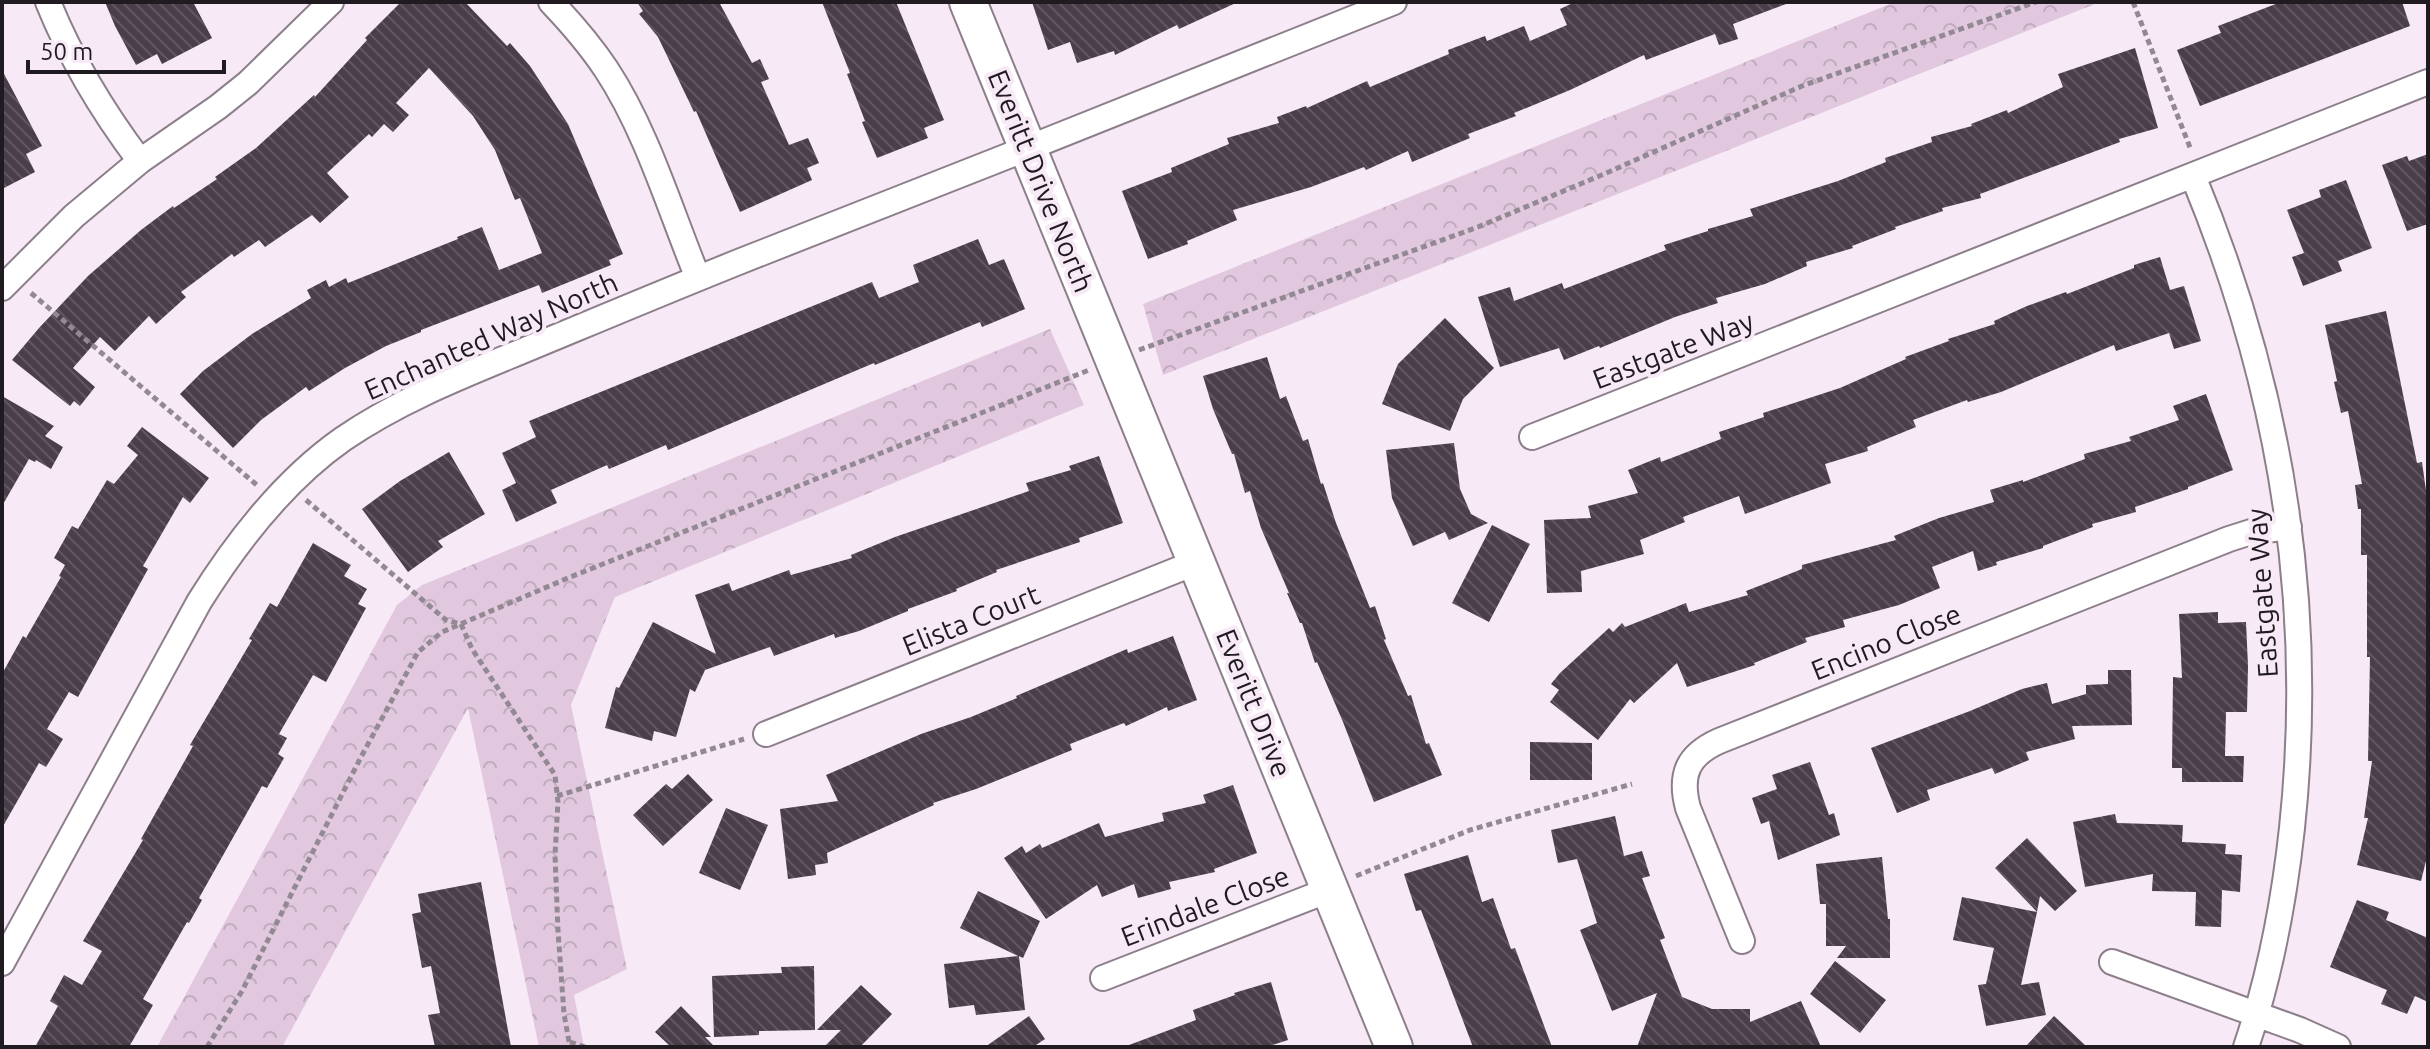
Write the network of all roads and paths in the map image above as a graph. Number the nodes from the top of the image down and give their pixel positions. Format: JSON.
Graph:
{"nodes":[{"id":1,"x":48,"y":2,"type":"edge"},
{"id":2,"x":331,"y":2,"type":"edge"},
{"id":3,"x":551,"y":2,"type":"edge"},
{"id":4,"x":968,"y":2,"type":"edge"},
{"id":5,"x":1394,"y":2,"type":"edge"},
{"id":6,"x":2036,"y":2,"type":"edge"},
{"id":7,"x":2133,"y":2,"type":"edge"},
{"id":8,"x":2428,"y":82,"type":"edge"},
{"id":9,"x":1029,"y":148,"type":"junction"},
{"id":10,"x":140,"y":161,"type":"junction"},
{"id":11,"x":2193,"y":166,"type":"junction"},
{"id":12,"x":698,"y":278,"type":"junction"},
{"id":13,"x":14,"y":288,"type":"edge"},
{"id":14,"x":1112,"y":361,"type":"junction"},
{"id":15,"x":1532,"y":437,"type":"dead end"},
{"id":16,"x":259,"y":487,"type":"dead end"},
{"id":17,"x":304,"y":498,"type":"dead end"},
{"id":18,"x":2289,"y":527,"type":"junction"},
{"id":19,"x":1197,"y":562,"type":"junction"},
{"id":20,"x":461,"y":624,"type":"junction"},
{"id":21,"x":766,"y":734,"type":"joint"},
{"id":22,"x":1632,"y":784,"type":"dead end"},
{"id":23,"x":557,"y":796,"type":"junction"},
{"id":24,"x":1329,"y":890,"type":"junction"},
{"id":25,"x":1742,"y":941,"type":"dead end"},
{"id":26,"x":2112,"y":962,"type":"dead end"},
{"id":27,"x":2,"y":963,"type":"edge"},
{"id":28,"x":1103,"y":978,"type":"dead end"},
{"id":29,"x":2256,"y":1015,"type":"junction"},
{"id":30,"x":569,"y":1044,"type":"edge"},
{"id":31,"x":207,"y":1047,"type":"edge"},
{"id":32,"x":585,"y":1047,"type":"edge"},
{"id":33,"x":1394,"y":1047,"type":"edge"},
{"id":34,"x":2246,"y":1047,"type":"edge"},
{"id":35,"x":2338,"y":1047,"type":"edge"}],
"edges":[{"from":1,"to":10,"type":"street"},
{"from":2,"to":10,"type":"street"},
{"from":3,"to":12,"type":"street"},
{"from":4,"to":9,"type":"street","name":"Everitt Drive North"},
{"from":5,"to":9,"type":"street","name":"Enchanted Way North"},
{"from":6,"to":14,"type":"path"},
{"from":7,"to":11,"type":"path"},
{"from":8,"to":11,"type":"street","name":"Eastgate Way"},
{"from":9,"to":12,"type":"street","name":"Enchanted Way North"},
{"from":9,"to":14,"type":"street","name":"Everitt Drive North"},
{"from":10,"to":13,"type":"street"},
{"from":11,"to":15,"type":"street","name":"Eastgate Way"},
{"from":11,"to":18,"type":"street","name":"Eastgate Way"},
{"from":12,"to":27,"type":"street","name":"Enchanted Way North"},
{"from":13,"to":16,"type":"path"},
{"from":14,"to":19,"type":"street","name":"Everitt Drive"},
{"from":14,"to":20,"type":"path"},
{"from":17,"to":20,"type":"path"},
{"from":18,"to":25,"type":"street","name":"Encino Close"},
{"from":18,"to":29,"type":"street","name":"Eastgate Way"},
{"from":19,"to":21,"type":"street","name":"Elista Court"},
{"from":19,"to":24,"type":"street","name":"Everitt Drive"},
{"from":20,"to":23,"type":"path"},
{"from":20,"to":31,"type":"path"},
{"from":21,"to":23,"type":"path"},
{"from":22,"to":24,"type":"path"},
{"from":23,"to":30,"type":"path"},
{"from":24,"to":28,"type":"street","name":"Erindale Close"},
{"from":24,"to":33,"type":"street","name":"Everitt Drive"},
{"from":26,"to":29,"type":"street"},
{"from":29,"to":34,"type":"street","name":"Eastgate Way"},
{"from":29,"to":35,"type":"street"},
{"from":30,"to":32,"type":"path"}]}
